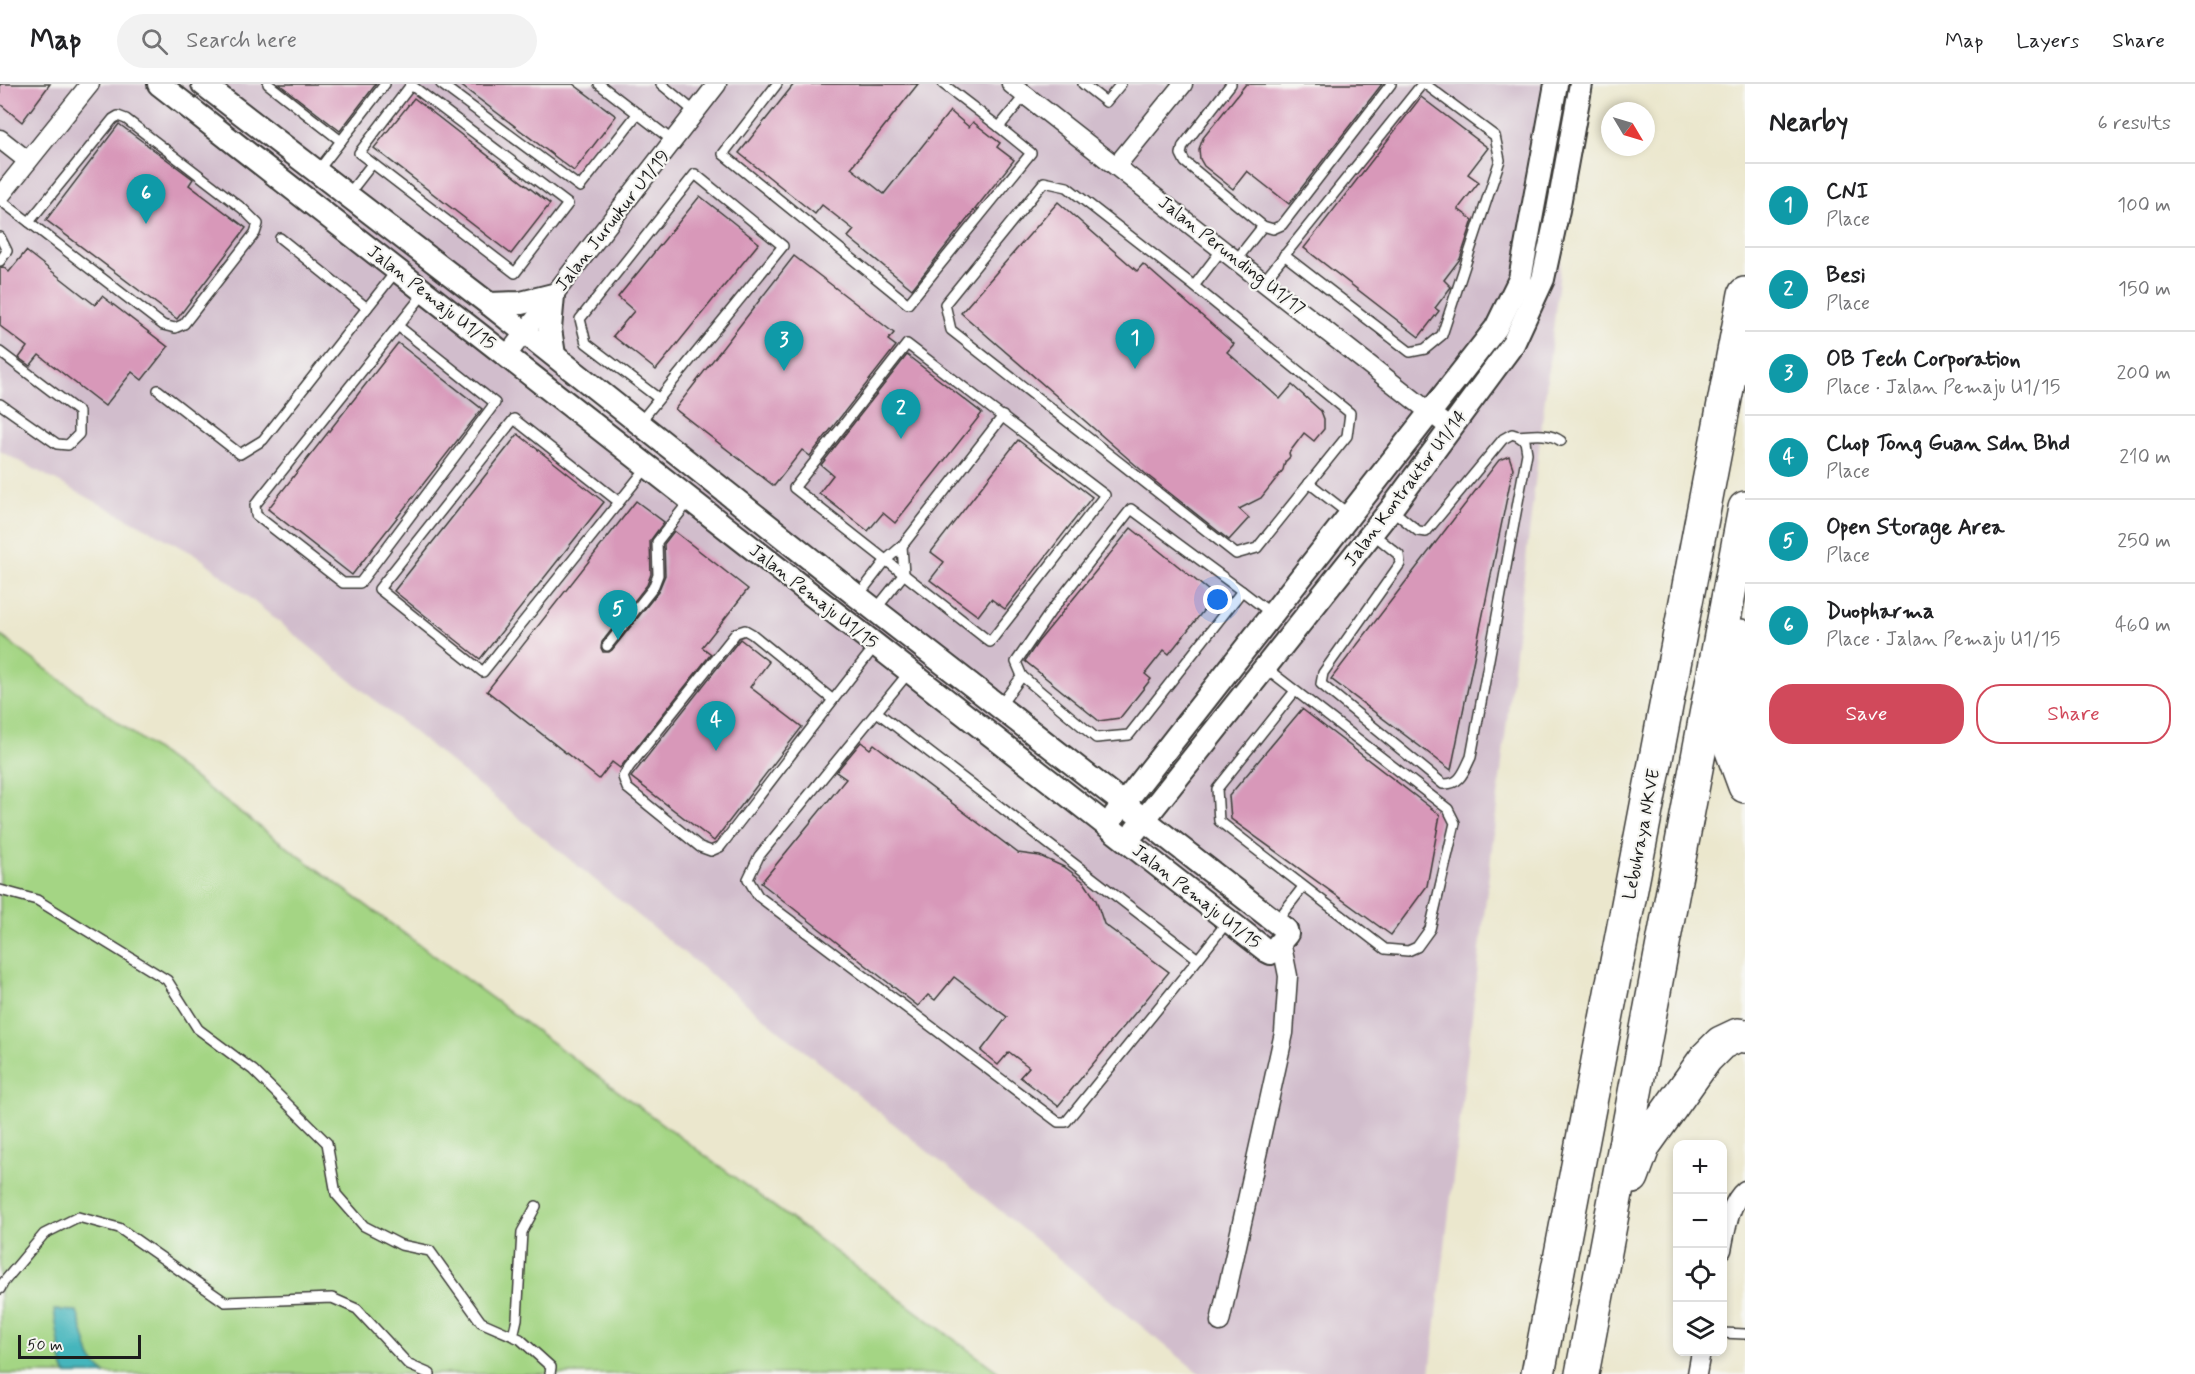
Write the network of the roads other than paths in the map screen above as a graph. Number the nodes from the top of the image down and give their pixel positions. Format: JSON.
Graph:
{"nodes":[{"id":1,"x":90,"y":84,"type":"edge"},
{"id":2,"x":159,"y":84,"type":"edge"},
{"id":3,"x":203,"y":84,"type":"edge"},
{"id":4,"x":268,"y":84,"type":"edge"},
{"id":5,"x":385,"y":84,"type":"edge"},
{"id":6,"x":441,"y":84,"type":"edge"},
{"id":7,"x":599,"y":84,"type":"edge"},
{"id":8,"x":661,"y":84,"type":"edge"},
{"id":9,"x":717,"y":84,"type":"edge"},
{"id":10,"x":777,"y":84,"type":"edge"},
{"id":11,"x":943,"y":84,"type":"edge"},
{"id":12,"x":1083,"y":84,"type":"edge"},
{"id":13,"x":1121,"y":84,"type":"edge"},
{"id":14,"x":1182,"y":84,"type":"edge"},
{"id":15,"x":1231,"y":84,"type":"edge"},
{"id":16,"x":1391,"y":84,"type":"edge"},
{"id":17,"x":1423,"y":84,"type":"edge"},
{"id":18,"x":1556,"y":84,"type":"edge"},
{"id":19,"x":1581,"y":84,"type":"edge"},
{"id":20,"x":1018,"y":89,"type":"edge"},
{"id":21,"x":695,"y":112,"type":"junction"},
{"id":22,"x":638,"y":113,"type":"junction"},
{"id":23,"x":999,"y":127,"type":"junction"},
{"id":24,"x":0,"y":139,"type":"edge"},
{"id":25,"x":341,"y":141,"type":"junction"},
{"id":26,"x":673,"y":141,"type":"junction"},
{"id":27,"x":28,"y":161,"type":"junction"},
{"id":28,"x":372,"y":164,"type":"junction"},
{"id":29,"x":1117,"y":165,"type":"junction"},
{"id":30,"x":317,"y":172,"type":"junction"},
{"id":31,"x":347,"y":195,"type":"junction"},
{"id":32,"x":0,"y":198,"type":"edge"},
{"id":33,"x":29,"y":222,"type":"junction"},
{"id":34,"x":1263,"y":226,"type":"junction"},
{"id":35,"x":0,"y":237,"type":"edge"},
{"id":36,"x":280,"y":238,"type":"dead end"},
{"id":37,"x":1230,"y":254,"type":"junction"},
{"id":38,"x":1284,"y":255,"type":"junction"},
{"id":39,"x":0,"y":261,"type":"edge"},
{"id":40,"x":397,"y":270,"type":"junction"},
{"id":41,"x":1264,"y":281,"type":"junction"},
{"id":42,"x":1194,"y":286,"type":"junction"},
{"id":43,"x":425,"y":292,"type":"junction"},
{"id":44,"x":1745,"y":294,"type":"edge"},
{"id":45,"x":553,"y":296,"type":"junction"},
{"id":46,"x":489,"y":304,"type":"junction"},
{"id":47,"x":367,"y":308,"type":"junction"},
{"id":48,"x":398,"y":326,"type":"junction"},
{"id":49,"x":525,"y":332,"type":"junction"},
{"id":50,"x":0,"y":352,"type":"edge"},
{"id":51,"x":507,"y":355,"type":"junction"},
{"id":52,"x":554,"y":355,"type":"junction"},
{"id":53,"x":158,"y":390,"type":"dead end"},
{"id":54,"x":658,"y":399,"type":"junction"},
{"id":55,"x":0,"y":404,"type":"edge"},
{"id":56,"x":1431,"y":412,"type":"junction"},
{"id":57,"x":1003,"y":416,"type":"junction"},
{"id":58,"x":639,"y":423,"type":"junction"},
{"id":59,"x":1451,"y":429,"type":"junction"},
{"id":60,"x":1518,"y":436,"type":"junction"},
{"id":61,"x":1561,"y":441,"type":"dead end"},
{"id":62,"x":648,"y":466,"type":"junction"},
{"id":63,"x":1310,"y":483,"type":"junction"},
{"id":64,"x":690,"y":499,"type":"junction"},
{"id":65,"x":619,"y":502,"type":"junction"},
{"id":66,"x":1745,"y":508,"type":"edge"},
{"id":67,"x":1391,"y":509,"type":"junction"},
{"id":68,"x":1350,"y":515,"type":"junction"},
{"id":69,"x":1372,"y":532,"type":"junction"},
{"id":70,"x":902,"y":546,"type":"junction"},
{"id":71,"x":886,"y":560,"type":"junction"},
{"id":72,"x":904,"y":574,"type":"junction"},
{"id":73,"x":1242,"y":591,"type":"junction"},
{"id":74,"x":857,"y":596,"type":"junction"},
{"id":75,"x":1745,"y":601,"type":"edge"},
{"id":76,"x":875,"y":610,"type":"junction"},
{"id":77,"x":1272,"y":614,"type":"junction"},
{"id":78,"x":876,"y":645,"type":"junction"},
{"id":79,"x":607,"y":646,"type":"dead end"},
{"id":80,"x":1265,"y":667,"type":"junction"},
{"id":81,"x":910,"y":671,"type":"junction"},
{"id":82,"x":1022,"y":676,"type":"junction"},
{"id":83,"x":1295,"y":691,"type":"junction"},
{"id":84,"x":833,"y":700,"type":"junction"},
{"id":85,"x":1000,"y":706,"type":"junction"},
{"id":86,"x":877,"y":712,"type":"junction"},
{"id":87,"x":1745,"y":786,"type":"edge"},
{"id":88,"x":1124,"y":804,"type":"junction"},
{"id":89,"x":1144,"y":819,"type":"junction"},
{"id":90,"x":1107,"y":826,"type":"junction"},
{"id":91,"x":1126,"y":841,"type":"junction"},
{"id":92,"x":1303,"y":887,"type":"junction"},
{"id":93,"x":0,"y":890,"type":"edge"},
{"id":94,"x":1228,"y":921,"type":"junction"},
{"id":95,"x":1278,"y":932,"type":"junction"},
{"id":96,"x":1198,"y":959,"type":"junction"},
{"id":97,"x":1745,"y":1036,"type":"edge"},
{"id":98,"x":1745,"y":1190,"type":"edge"},
{"id":99,"x":536,"y":1206,"type":"dead end"},
{"id":100,"x":1737,"y":1217,"type":"edge"},
{"id":101,"x":1723,"y":1248,"type":"edge"},
{"id":102,"x":0,"y":1289,"type":"edge"},
{"id":103,"x":1593,"y":1317,"type":"junction"},
{"id":104,"x":1220,"y":1322,"type":"dead end"},
{"id":105,"x":1727,"y":1333,"type":"edge"},
{"id":106,"x":1745,"y":1334,"type":"edge"},
{"id":107,"x":513,"y":1336,"type":"junction"},
{"id":108,"x":1700,"y":1356,"type":"edge"},
{"id":109,"x":430,"y":1374,"type":"edge"},
{"id":110,"x":550,"y":1374,"type":"edge"},
{"id":111,"x":1538,"y":1374,"type":"edge"},
{"id":112,"x":1582,"y":1374,"type":"edge"},
{"id":113,"x":1697,"y":1374,"type":"edge"}],
"edges":[{"from":1,"to":27,"type":"street"},
{"from":2,"to":40,"type":"street","name":"Jalan Pemaju U1/15"},
{"from":3,"to":30,"type":"street","name":"Jalan Pemaju U1/15"},
{"from":4,"to":25,"type":"lane"},
{"from":5,"to":25,"type":"lane"},
{"from":6,"to":22,"type":"lane"},
{"from":7,"to":22,"type":"lane"},
{"from":8,"to":21,"type":"lane"},
{"from":9,"to":21,"type":"street","name":"Jalan Juruukur U1/19"},
{"from":10,"to":23,"type":"lane"},
{"from":11,"to":23,"type":"lane"},
{"from":12,"to":13,"type":"lane"},
{"from":14,"to":29,"type":"street"},
{"from":15,"to":34,"type":"lane"},
{"from":16,"to":34,"type":"lane"},
{"from":17,"to":38,"type":"lane"},
{"from":17,"to":38,"type":"lane"},
{"from":18,"to":56,"type":"street","name":"Jalan Kontraktor U1/14"},
{"from":19,"to":59,"type":"street","name":"Jalan Kontraktor U1/14"},
{"from":20,"to":23,"type":"lane"},
{"from":20,"to":29,"type":"street","name":"Jalan Perunding U1/17"},
{"from":21,"to":26,"type":"street","name":"Jalan Juruukur U1/19"},
{"from":22,"to":26,"type":"lane"},
{"from":24,"to":27,"type":"street"},
{"from":25,"to":30,"type":"lane"},
{"from":26,"to":45,"type":"street","name":"Jalan Juruukur U1/19"},
{"from":27,"to":32,"type":"street"},
{"from":28,"to":28,"type":"lane"},
{"from":28,"to":31,"type":"lane"},
{"from":29,"to":37,"type":"street","name":"Jalan Perunding U1/17"},
{"from":30,"to":31,"type":"street","name":"Jalan Pemaju U1/15"},
{"from":31,"to":46,"type":"street","name":"Jalan Pemaju U1/15"},
{"from":32,"to":33,"type":"lane"},
{"from":33,"to":33,"type":"lane"},
{"from":34,"to":37,"type":"lane"},
{"from":35,"to":39,"type":"lane"},
{"from":36,"to":47,"type":"lane"},
{"from":37,"to":41,"type":"street","name":"Jalan Perunding U1/17"},
{"from":37,"to":42,"type":"lane"},
{"from":38,"to":41,"type":"lane"},
{"from":40,"to":43,"type":"street","name":"Jalan Pemaju U1/15"},
{"from":40,"to":47,"type":"lane"},
{"from":41,"to":56,"type":"street","name":"Jalan Perunding U1/17"},
{"from":42,"to":63,"type":"lane"},
{"from":42,"to":63,"type":"lane"},
{"from":43,"to":48,"type":"lane"},
{"from":43,"to":51,"type":"street","name":"Jalan Pemaju U1/15"},
{"from":44,"to":111,"type":"highway","name":"Lebuhraya NKVE"},
{"from":45,"to":46,"type":"street"},
{"from":45,"to":49,"type":"street","name":"Jalan Juruukur U1/19"},
{"from":45,"to":52,"type":"street"},
{"from":46,"to":49,"type":"street","name":"Jalan Pemaju U1/15"},
{"from":47,"to":53,"type":"lane"},
{"from":48,"to":48,"type":"lane"},
{"from":49,"to":51,"type":"street","name":"Jalan Juruukur U1/19"},
{"from":49,"to":52,"type":"street","name":"Jalan Pemaju U1/15"},
{"from":50,"to":55,"type":"lane"},
{"from":51,"to":62,"type":"street","name":"Jalan Pemaju U1/15"},
{"from":52,"to":58,"type":"street","name":"Jalan Pemaju U1/15"},
{"from":54,"to":54,"type":"lane"},
{"from":54,"to":58,"type":"lane"},
{"from":56,"to":59,"type":"street","name":"Jalan Perunding U1/17"},
{"from":56,"to":68,"type":"street","name":"Jalan Kontraktor U1/14"},
{"from":57,"to":70,"type":"lane"},
{"from":57,"to":71,"type":"lane"},
{"from":57,"to":72,"type":"lane"},
{"from":58,"to":74,"type":"street","name":"Jalan Pemaju U1/15"},
{"from":59,"to":67,"type":"street","name":"Jalan Kontraktor U1/14"},
{"from":60,"to":61,"type":"lane"},
{"from":60,"to":67,"type":"lane"},
{"from":60,"to":69,"type":"lane"},
{"from":62,"to":64,"type":"street","name":"Jalan Pemaju U1/15"},
{"from":62,"to":65,"type":"lane"},
{"from":63,"to":68,"type":"lane"},
{"from":64,"to":78,"type":"street","name":"Jalan Pemaju U1/15"},
{"from":64,"to":79,"type":"lane"},
{"from":65,"to":65,"type":"lane"},
{"from":66,"to":103,"type":"highway"},
{"from":67,"to":69,"type":"street","name":"Jalan Kontraktor U1/14"},
{"from":68,"to":77,"type":"street","name":"Jalan Kontraktor U1/14"},
{"from":69,"to":80,"type":"street","name":"Jalan Kontraktor U1/14"},
{"from":70,"to":71,"type":"lane"},
{"from":70,"to":72,"type":"lane"},
{"from":71,"to":72,"type":"lane"},
{"from":71,"to":74,"type":"lane"},
{"from":72,"to":76,"type":"lane"},
{"from":73,"to":77,"type":"lane"},
{"from":73,"to":82,"type":"lane"},
{"from":73,"to":82,"type":"lane"},
{"from":74,"to":76,"type":"street","name":"Jalan Pemaju U1/15"},
{"from":75,"to":87,"type":"highway"},
{"from":76,"to":85,"type":"street","name":"Jalan Pemaju U1/15"},
{"from":77,"to":88,"type":"street","name":"Jalan Kontraktor U1/14"},
{"from":78,"to":81,"type":"street","name":"Jalan Pemaju U1/15"},
{"from":78,"to":84,"type":"lane"},
{"from":80,"to":83,"type":"lane"},
{"from":80,"to":89,"type":"street","name":"Jalan Kontraktor U1/14"},
{"from":81,"to":86,"type":"lane"},
{"from":81,"to":90,"type":"street","name":"Jalan Pemaju U1/15"},
{"from":82,"to":85,"type":"lane"},
{"from":83,"to":92,"type":"lane"},
{"from":83,"to":92,"type":"lane"},
{"from":84,"to":84,"type":"lane"},
{"from":85,"to":88,"type":"street","name":"Jalan Pemaju U1/15"},
{"from":86,"to":96,"type":"lane"},
{"from":86,"to":96,"type":"lane"},
{"from":88,"to":89,"type":"street","name":"Jalan Pemaju U1/15"},
{"from":88,"to":90,"type":"street","name":"Jalan Kontraktor U1/14"},
{"from":89,"to":91,"type":"street","name":"Jalan Kontraktor U1/14"},
{"from":89,"to":95,"type":"street","name":"Jalan Pemaju U1/15"},
{"from":90,"to":91,"type":"street","name":"Jalan Pemaju U1/15"},
{"from":91,"to":94,"type":"street","name":"Jalan Pemaju U1/15"},
{"from":92,"to":95,"type":"lane"},
{"from":93,"to":107,"type":"lane"},
{"from":94,"to":95,"type":"street","name":"Jalan Pemaju U1/15"},
{"from":94,"to":96,"type":"lane"},
{"from":95,"to":104,"type":"street"},
{"from":97,"to":103,"type":"highway"},
{"from":98,"to":100,"type":"street"},
{"from":99,"to":107,"type":"lane"},
{"from":100,"to":101,"type":"street"},
{"from":102,"to":109,"type":"lane"},
{"from":103,"to":112,"type":"highway"},
{"from":105,"to":106,"type":"lane"},
{"from":107,"to":110,"type":"lane"},
{"from":108,"to":113,"type":"street"}]}
